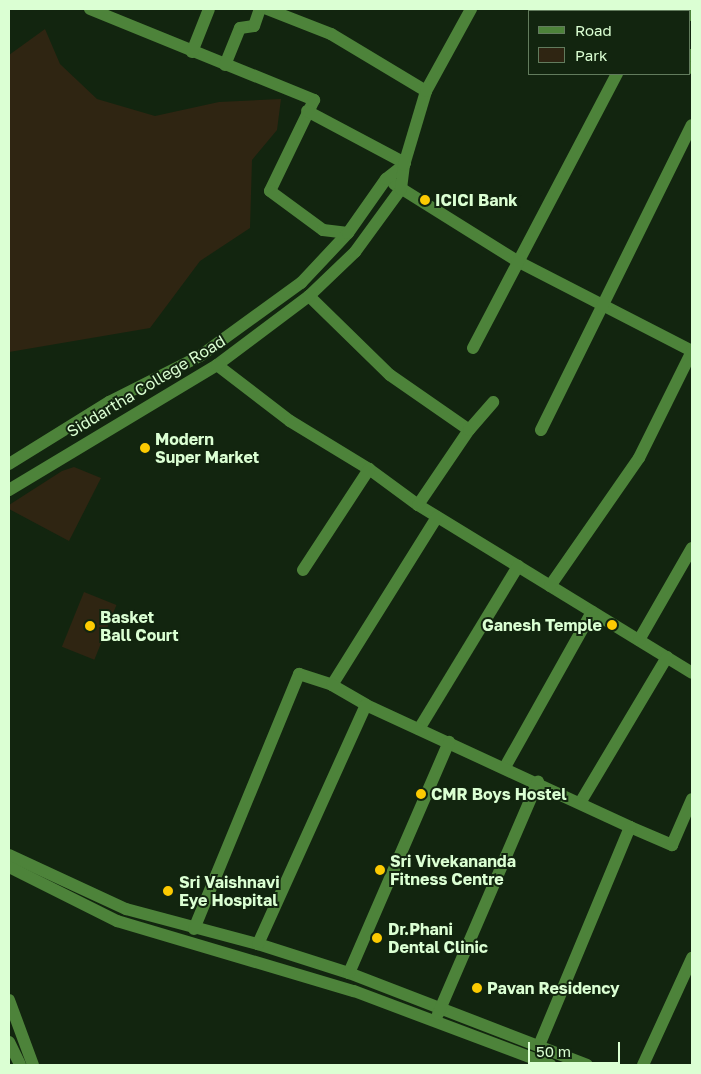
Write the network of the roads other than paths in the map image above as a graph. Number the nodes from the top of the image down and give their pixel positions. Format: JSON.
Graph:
{"nodes":[{"id":1,"x":90,"y":9,"type":"edge"},
{"id":2,"x":209,"y":9,"type":"edge"},
{"id":3,"x":260,"y":9,"type":"edge"},
{"id":4,"x":267,"y":9,"type":"edge"},
{"id":5,"x":471,"y":9,"type":"edge"},
{"id":6,"x":192,"y":52,"type":"junction"},
{"id":7,"x":224,"y":65,"type":"junction"},
{"id":8,"x":615,"y":75,"type":"edge"},
{"id":9,"x":426,"y":90,"type":"junction"},
{"id":10,"x":307,"y":111,"type":"junction"},
{"id":11,"x":692,"y":126,"type":"edge"},
{"id":12,"x":405,"y":164,"type":"junction"},
{"id":13,"x":386,"y":179,"type":"junction"},
{"id":14,"x":401,"y":189,"type":"junction"},
{"id":15,"x":348,"y":233,"type":"junction"},
{"id":16,"x":517,"y":261,"type":"junction"},
{"id":17,"x":309,"y":296,"type":"junction"},
{"id":18,"x":605,"y":306,"type":"junction"},
{"id":19,"x":473,"y":348,"type":"dead end"},
{"id":20,"x":692,"y":351,"type":"edge"},
{"id":21,"x":217,"y":365,"type":"junction"},
{"id":22,"x":493,"y":402,"type":"dead end"},
{"id":23,"x":469,"y":430,"type":"junction"},
{"id":24,"x":541,"y":430,"type":"dead end"},
{"id":25,"x":9,"y":464,"type":"edge"},
{"id":26,"x":369,"y":469,"type":"junction"},
{"id":27,"x":9,"y":490,"type":"edge"},
{"id":28,"x":418,"y":505,"type":"junction"},
{"id":29,"x":437,"y":517,"type":"junction"},
{"id":30,"x":692,"y":548,"type":"edge"},
{"id":31,"x":518,"y":566,"type":"junction"},
{"id":32,"x":303,"y":570,"type":"dead end"},
{"id":33,"x":550,"y":586,"type":"junction"},
{"id":34,"x":592,"y":612,"type":"junction"},
{"id":35,"x":639,"y":640,"type":"junction"},
{"id":36,"x":667,"y":657,"type":"junction"},
{"id":37,"x":692,"y":673,"type":"edge"},
{"id":38,"x":332,"y":685,"type":"junction"},
{"id":39,"x":366,"y":705,"type":"junction"},
{"id":40,"x":420,"y":729,"type":"junction"},
{"id":41,"x":449,"y":742,"type":"junction"},
{"id":42,"x":505,"y":767,"type":"junction"},
{"id":43,"x":538,"y":782,"type":"junction"},
{"id":44,"x":692,"y":799,"type":"edge"},
{"id":45,"x":580,"y":803,"type":"junction"},
{"id":46,"x":630,"y":827,"type":"junction"},
{"id":47,"x":9,"y":855,"type":"edge"},
{"id":48,"x":9,"y":867,"type":"edge"},
{"id":49,"x":194,"y":930,"type":"junction"},
{"id":50,"x":258,"y":944,"type":"junction"},
{"id":51,"x":692,"y":958,"type":"edge"},
{"id":52,"x":349,"y":973,"type":"junction"},
{"id":53,"x":9,"y":1000,"type":"edge"},
{"id":54,"x":440,"y":1008,"type":"junction"},
{"id":55,"x":435,"y":1021,"type":"junction"},
{"id":56,"x":9,"y":1042,"type":"edge"},
{"id":57,"x":539,"y":1046,"type":"junction"},
{"id":58,"x":20,"y":1065,"type":"edge"},
{"id":59,"x":33,"y":1065,"type":"edge"},
{"id":60,"x":550,"y":1065,"type":"edge"},
{"id":61,"x":587,"y":1065,"type":"edge"},
{"id":62,"x":643,"y":1065,"type":"edge"}],
"edges":[{"from":1,"to":6,"type":"street"},
{"from":2,"to":6,"type":"street"},
{"from":3,"to":7,"type":"street"},
{"from":4,"to":9,"type":"street"},
{"from":5,"to":9,"type":"street","name":"Siddartha College Road"},
{"from":6,"to":7,"type":"street"},
{"from":7,"to":10,"type":"street"},
{"from":8,"to":16,"type":"street"},
{"from":9,"to":12,"type":"street","name":"Siddartha College Road"},
{"from":10,"to":12,"type":"street"},
{"from":10,"to":15,"type":"street"},
{"from":11,"to":18,"type":"street"},
{"from":12,"to":13,"type":"street","name":"Siddartha College Road"},
{"from":12,"to":14,"type":"street","name":"Siddartha College Road"},
{"from":13,"to":14,"type":"street"},
{"from":13,"to":15,"type":"street","name":"Siddartha College Road"},
{"from":14,"to":16,"type":"street"},
{"from":14,"to":17,"type":"street","name":"Siddartha College Road"},
{"from":15,"to":25,"type":"street","name":"Siddartha College Road"},
{"from":16,"to":18,"type":"street"},
{"from":16,"to":19,"type":"street"},
{"from":17,"to":21,"type":"street","name":"Siddartha College Road"},
{"from":17,"to":23,"type":"street"},
{"from":18,"to":20,"type":"street"},
{"from":18,"to":24,"type":"street"},
{"from":20,"to":33,"type":"street"},
{"from":21,"to":26,"type":"street"},
{"from":21,"to":27,"type":"street","name":"Siddartha College Road"},
{"from":22,"to":23,"type":"street"},
{"from":23,"to":28,"type":"street"},
{"from":26,"to":28,"type":"street"},
{"from":26,"to":32,"type":"street"},
{"from":28,"to":29,"type":"street"},
{"from":29,"to":31,"type":"street"},
{"from":29,"to":38,"type":"street"},
{"from":30,"to":35,"type":"street"},
{"from":31,"to":33,"type":"street"},
{"from":31,"to":40,"type":"street"},
{"from":33,"to":34,"type":"street"},
{"from":34,"to":35,"type":"street"},
{"from":34,"to":42,"type":"street"},
{"from":35,"to":36,"type":"street"},
{"from":36,"to":37,"type":"street"},
{"from":36,"to":45,"type":"street"},
{"from":38,"to":39,"type":"street"},
{"from":38,"to":49,"type":"street"},
{"from":39,"to":40,"type":"street"},
{"from":39,"to":50,"type":"street"},
{"from":40,"to":41,"type":"street"},
{"from":41,"to":42,"type":"street"},
{"from":41,"to":52,"type":"street"},
{"from":42,"to":43,"type":"street"},
{"from":43,"to":45,"type":"street"},
{"from":43,"to":54,"type":"street"},
{"from":44,"to":46,"type":"street"},
{"from":45,"to":46,"type":"street"},
{"from":46,"to":57,"type":"street"},
{"from":47,"to":49,"type":"street"},
{"from":48,"to":55,"type":"street"},
{"from":49,"to":50,"type":"street"},
{"from":50,"to":52,"type":"street"},
{"from":51,"to":62,"type":"street"},
{"from":52,"to":54,"type":"street"},
{"from":53,"to":59,"type":"street"},
{"from":54,"to":55,"type":"street"},
{"from":54,"to":57,"type":"street"},
{"from":55,"to":60,"type":"street"},
{"from":56,"to":58,"type":"street"},
{"from":57,"to":61,"type":"street"}]}
